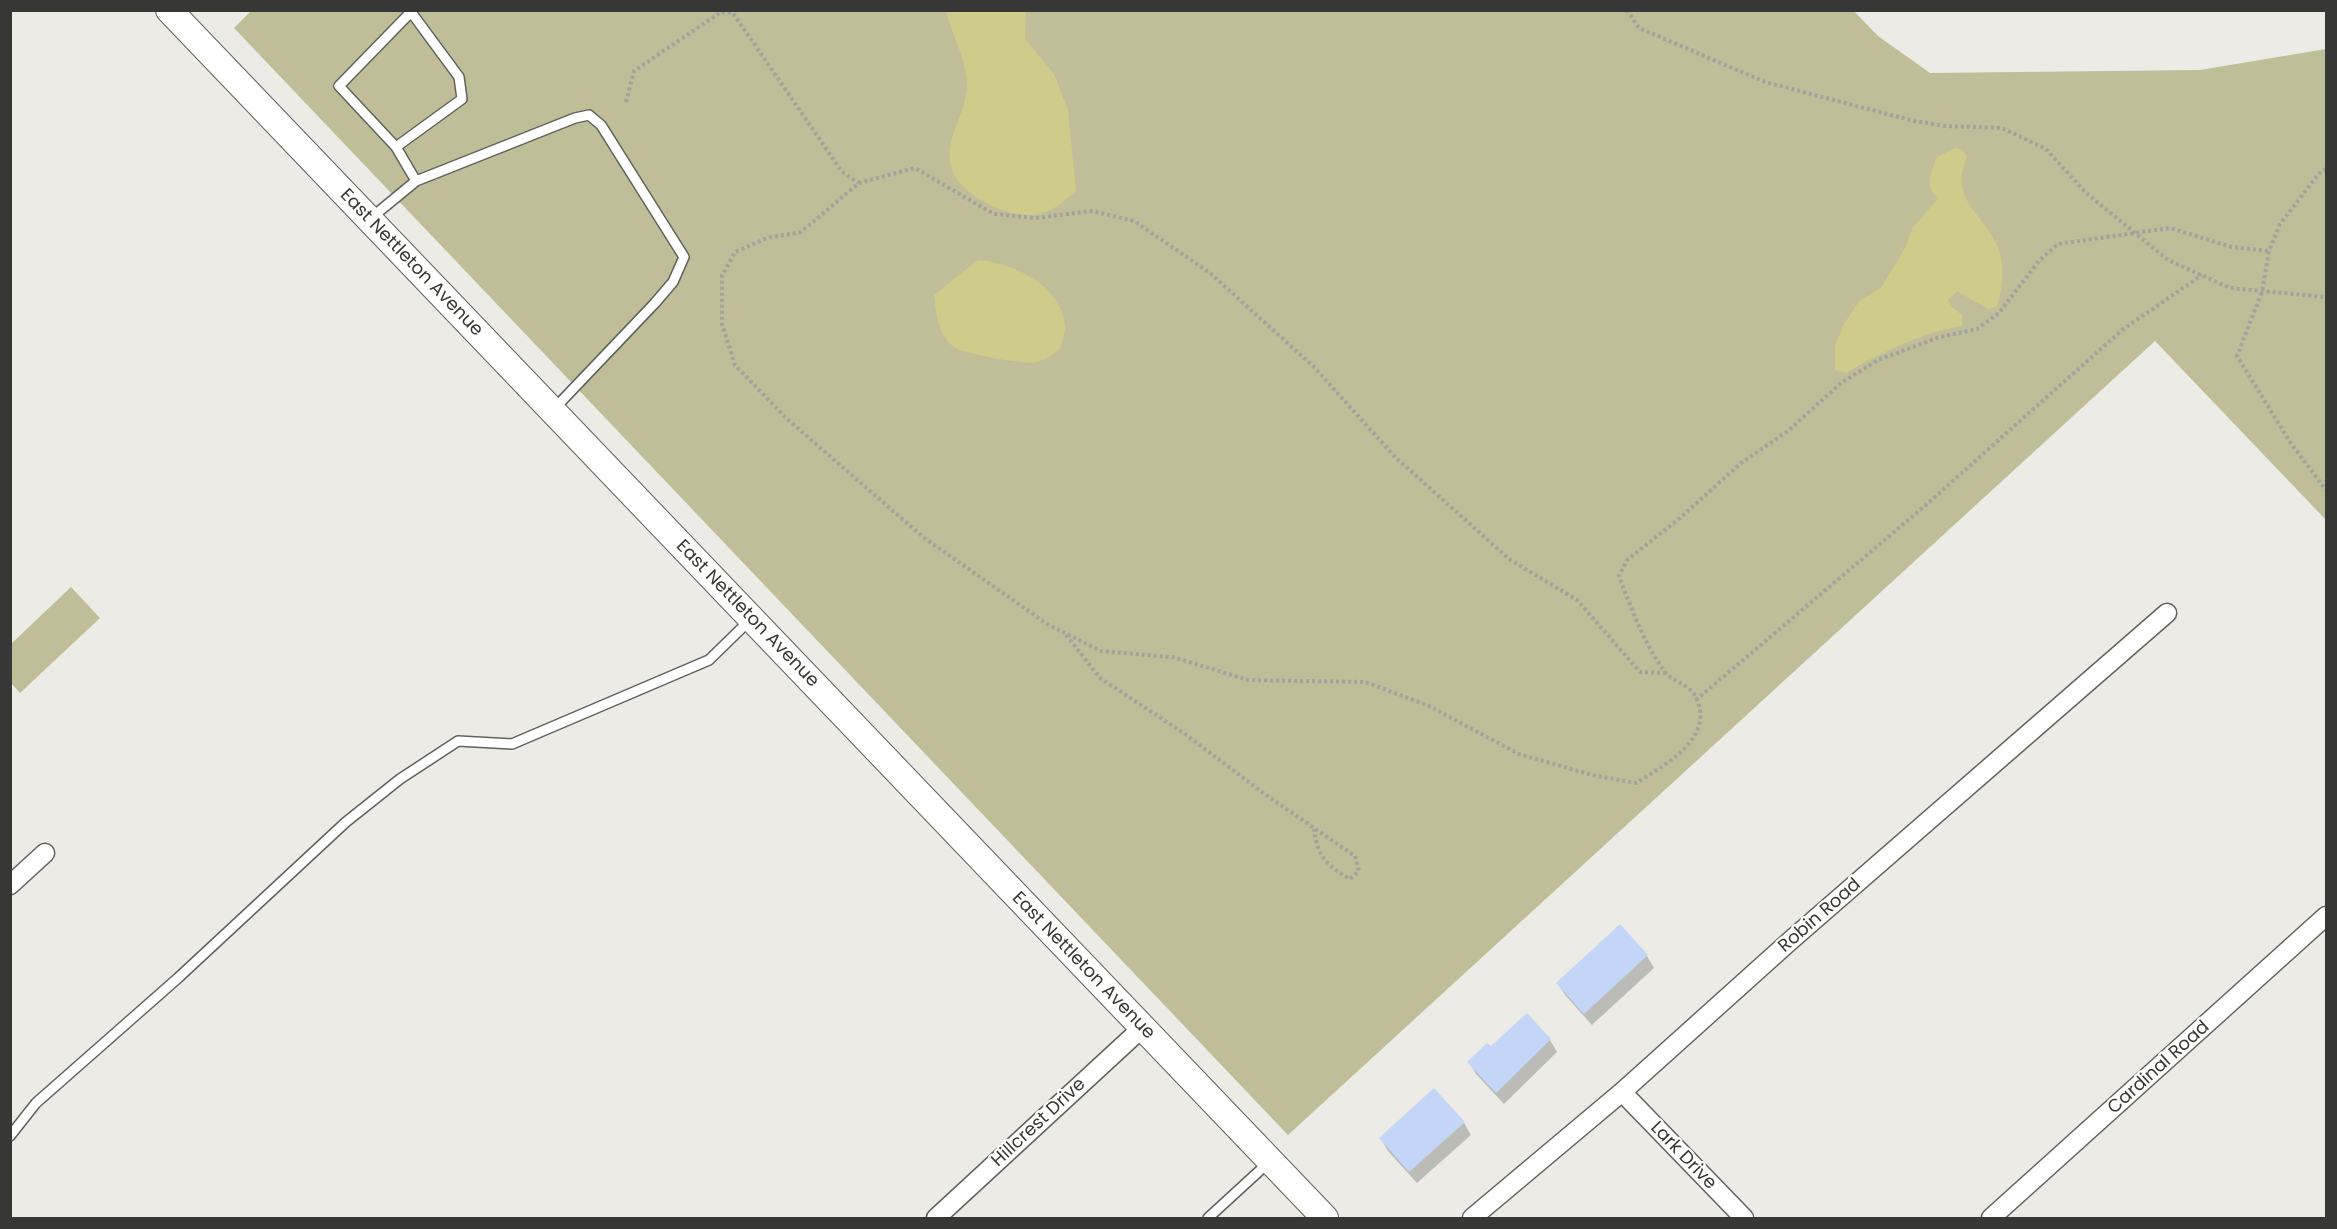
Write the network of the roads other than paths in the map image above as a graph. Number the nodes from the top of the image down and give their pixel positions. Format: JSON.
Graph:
{"nodes":[{"id":1,"x":169,"y":10,"type":"edge"},
{"id":2,"x":396,"y":147,"type":"junction"},
{"id":3,"x":416,"y":181,"type":"junction"},
{"id":4,"x":370,"y":220,"type":"junction"},
{"id":5,"x":554,"y":410,"type":"junction"},
{"id":6,"x":2167,"y":613,"type":"dead end"},
{"id":7,"x":751,"y":619,"type":"junction"},
{"id":8,"x":45,"y":853,"type":"dead end"},
{"id":9,"x":10,"y":885,"type":"edge"},
{"id":10,"x":2326,"y":916,"type":"edge"},
{"id":11,"x":1142,"y":1028,"type":"junction"},
{"id":12,"x":1622,"y":1092,"type":"junction"},
{"id":13,"x":10,"y":1136,"type":"edge"},
{"id":14,"x":1270,"y":1161,"type":"junction"},
{"id":15,"x":936,"y":1218,"type":"edge"},
{"id":16,"x":1208,"y":1218,"type":"edge"},
{"id":17,"x":1322,"y":1218,"type":"edge"},
{"id":18,"x":1472,"y":1218,"type":"edge"},
{"id":19,"x":1744,"y":1218,"type":"edge"},
{"id":20,"x":1991,"y":1218,"type":"edge"}],
"edges":[{"from":1,"to":4,"type":"main road","name":"East Nettleton Avenue"},
{"from":2,"to":2,"type":"lane"},
{"from":2,"to":3,"type":"lane"},
{"from":3,"to":4,"type":"lane"},
{"from":3,"to":5,"type":"lane"},
{"from":4,"to":5,"type":"main road","name":"East Nettleton Avenue"},
{"from":5,"to":7,"type":"main road","name":"East Nettleton Avenue"},
{"from":6,"to":12,"type":"street","name":"Robin Road"},
{"from":7,"to":11,"type":"main road","name":"East Nettleton Avenue"},
{"from":7,"to":13,"type":"lane"},
{"from":8,"to":9,"type":"street"},
{"from":10,"to":20,"type":"street","name":"Cardinal Road"},
{"from":11,"to":14,"type":"main road","name":"East Nettleton Avenue"},
{"from":11,"to":15,"type":"street","name":"Hillcrest Drive"},
{"from":12,"to":18,"type":"street","name":"Robin Road"},
{"from":12,"to":19,"type":"street","name":"Lark Drive"},
{"from":14,"to":16,"type":"lane"},
{"from":14,"to":17,"type":"main road","name":"East Nettleton Avenue"}]}
